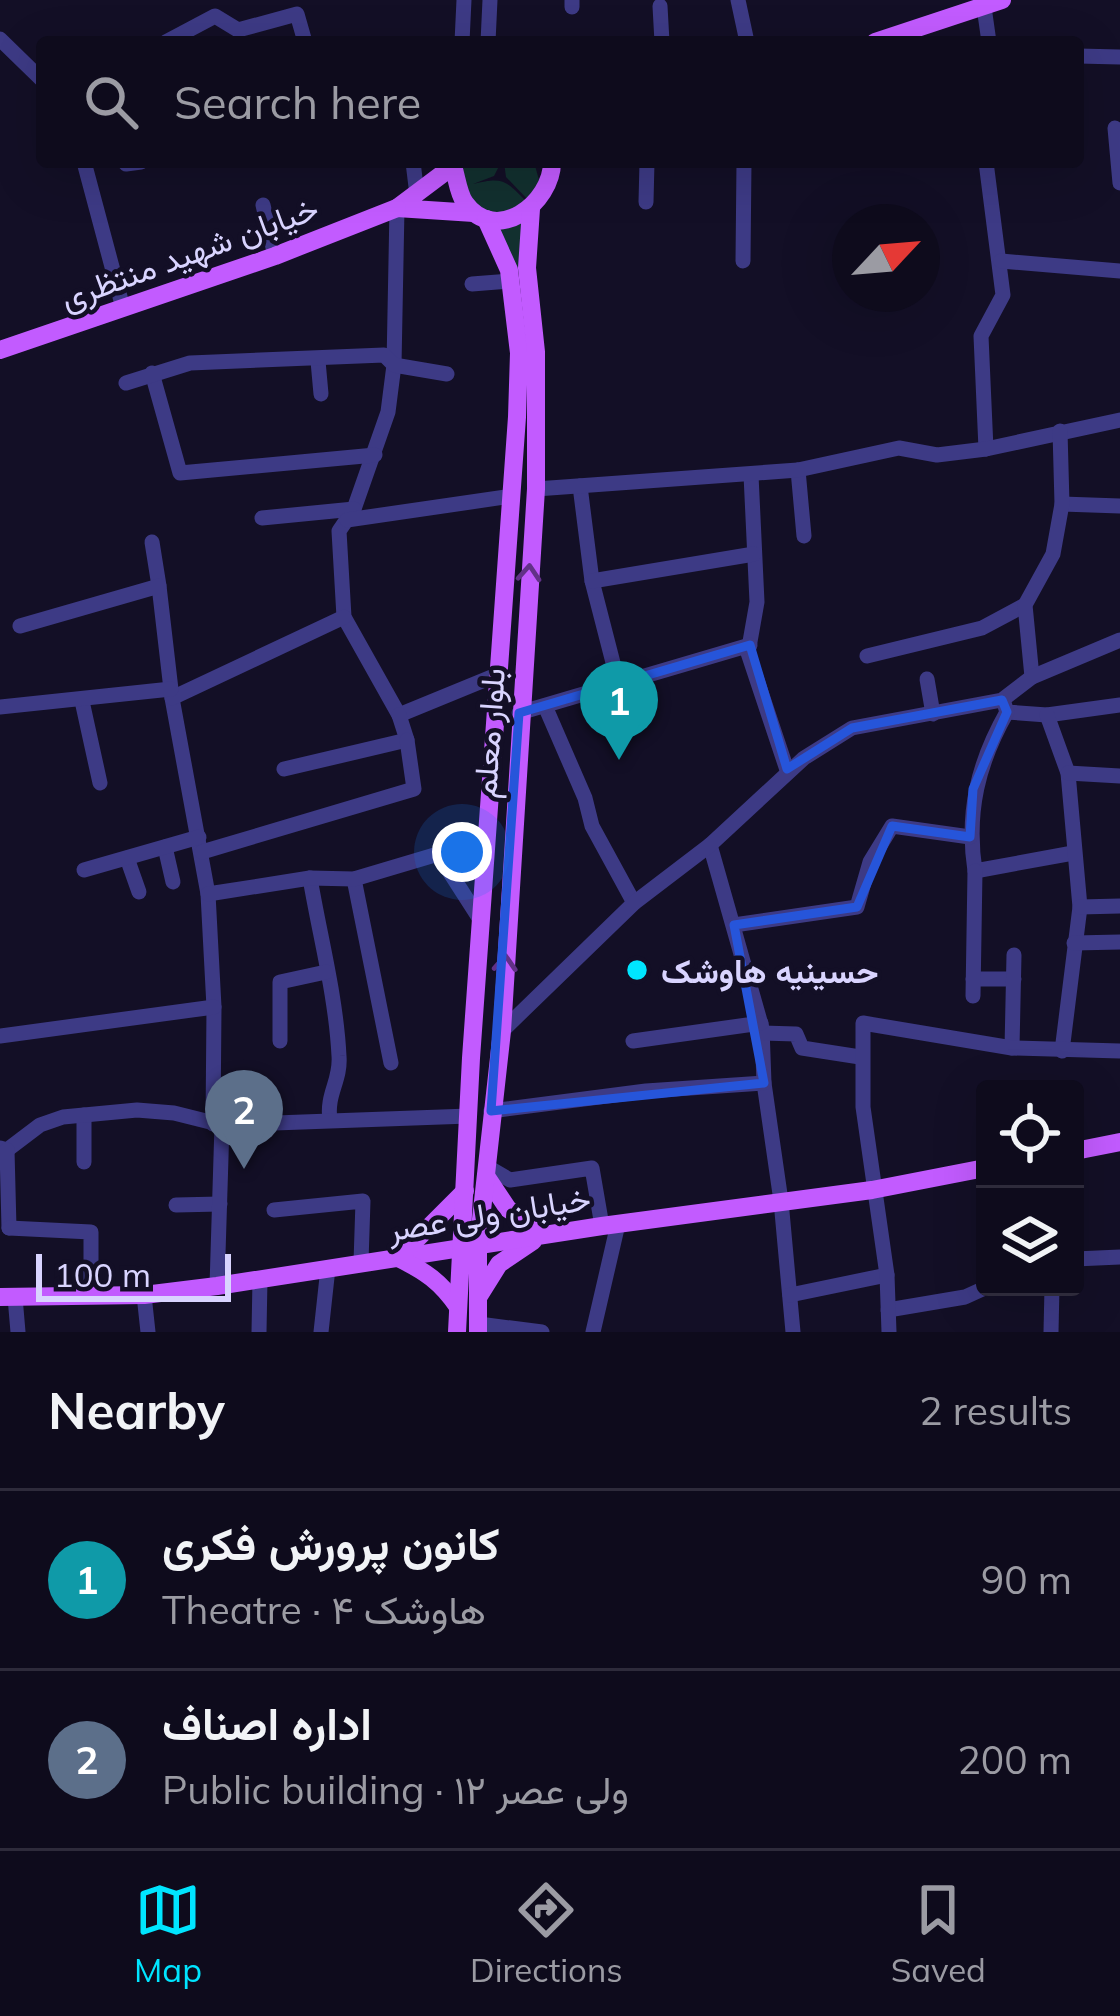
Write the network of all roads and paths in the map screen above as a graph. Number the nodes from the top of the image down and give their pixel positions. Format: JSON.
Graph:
{"nodes":[{"id":1,"x":464,"y":0,"type":"edge"},
{"id":2,"x":490,"y":0,"type":"edge"},
{"id":3,"x":738,"y":0,"type":"edge"},
{"id":4,"x":1002,"y":0,"type":"edge"},
{"id":5,"x":982,"y":3,"type":"edge"},
{"id":6,"x":660,"y":6,"type":"dead end"},
{"id":7,"x":177,"y":36,"type":"edge"},
{"id":8,"x":303,"y":36,"type":"edge"},
{"id":9,"x":462,"y":36,"type":"edge"},
{"id":10,"x":488,"y":36,"type":"edge"},
{"id":11,"x":662,"y":36,"type":"edge"},
{"id":12,"x":746,"y":36,"type":"edge"},
{"id":13,"x":891,"y":36,"type":"edge"},
{"id":14,"x":988,"y":36,"type":"edge"},
{"id":15,"x":0,"y":39,"type":"edge"},
{"id":16,"x":1084,"y":56,"type":"edge"},
{"id":17,"x":1120,"y":58,"type":"edge"},
{"id":18,"x":36,"y":74,"type":"edge"},
{"id":19,"x":1115,"y":128,"type":"dead end"},
{"id":20,"x":86,"y":168,"type":"edge"},
{"id":21,"x":413,"y":168,"type":"edge"},
{"id":22,"x":449,"y":168,"type":"edge"},
{"id":23,"x":455,"y":168,"type":"edge"},
{"id":24,"x":552,"y":168,"type":"edge"},
{"id":25,"x":647,"y":168,"type":"edge"},
{"id":26,"x":744,"y":168,"type":"edge"},
{"id":27,"x":987,"y":168,"type":"edge"},
{"id":28,"x":1120,"y":183,"type":"edge"},
{"id":29,"x":417,"y":195,"type":"junction"},
{"id":30,"x":646,"y":202,"type":"dead end"},
{"id":31,"x":263,"y":205,"type":"dead end"},
{"id":32,"x":397,"y":208,"type":"junction"},
{"id":33,"x":532,"y":209,"type":"junction"},
{"id":34,"x":480,"y":216,"type":"junction"},
{"id":35,"x":275,"y":256,"type":"junction"},
{"id":36,"x":1000,"y":261,"type":"junction"},
{"id":37,"x":743,"y":262,"type":"dead end"},
{"id":38,"x":1120,"y":271,"type":"edge"},
{"id":39,"x":511,"y":281,"type":"junction"},
{"id":40,"x":472,"y":284,"type":"dead end"},
{"id":41,"x":123,"y":308,"type":"junction"},
{"id":42,"x":0,"y":350,"type":"edge"},
{"id":43,"x":318,"y":361,"type":"junction"},
{"id":44,"x":394,"y":365,"type":"junction"},
{"id":45,"x":152,"y":373,"type":"junction"},
{"id":46,"x":447,"y":374,"type":"dead end"},
{"id":47,"x":126,"y":383,"type":"dead end"},
{"id":48,"x":321,"y":394,"type":"dead end"},
{"id":49,"x":1120,"y":420,"type":"edge"},
{"id":50,"x":1060,"y":431,"type":"junction"},
{"id":51,"x":986,"y":449,"type":"junction"},
{"id":52,"x":375,"y":454,"type":"junction"},
{"id":53,"x":798,"y":470,"type":"junction"},
{"id":54,"x":751,"y":475,"type":"junction"},
{"id":55,"x":580,"y":486,"type":"junction"},
{"id":56,"x":536,"y":489,"type":"junction"},
{"id":57,"x":512,"y":496,"type":"junction"},
{"id":58,"x":1062,"y":504,"type":"junction"},
{"id":59,"x":1120,"y":506,"type":"edge"},
{"id":60,"x":351,"y":514,"type":"junction"},
{"id":61,"x":262,"y":518,"type":"dead end"},
{"id":62,"x":804,"y":536,"type":"dead end"},
{"id":63,"x":152,"y":542,"type":"dead end"},
{"id":64,"x":754,"y":554,"type":"junction"},
{"id":65,"x":592,"y":580,"type":"junction"},
{"id":66,"x":159,"y":586,"type":"junction"},
{"id":67,"x":1025,"y":605,"type":"junction"},
{"id":68,"x":344,"y":617,"type":"junction"},
{"id":69,"x":20,"y":626,"type":"dead end"},
{"id":70,"x":1120,"y":640,"type":"edge"},
{"id":71,"x":750,"y":645,"type":"junction"},
{"id":72,"x":867,"y":656,"type":"dead end"},
{"id":73,"x":500,"y":674,"type":"junction"},
{"id":74,"x":1032,"y":677,"type":"junction"},
{"id":75,"x":927,"y":679,"type":"dead end"},
{"id":76,"x":619,"y":686,"type":"junction"},
{"id":77,"x":172,"y":694,"type":"junction"},
{"id":78,"x":82,"y":701,"type":"junction"},
{"id":79,"x":1120,"y":705,"type":"edge"},
{"id":80,"x":545,"y":706,"type":"junction"},
{"id":81,"x":1005,"y":706,"type":"junction"},
{"id":82,"x":0,"y":707,"type":"edge"},
{"id":83,"x":519,"y":712,"type":"junction"},
{"id":84,"x":933,"y":713,"type":"junction"},
{"id":85,"x":399,"y":715,"type":"junction"},
{"id":86,"x":1047,"y":715,"type":"junction"},
{"id":87,"x":406,"y":740,"type":"junction"},
{"id":88,"x":284,"y":769,"type":"dead end"},
{"id":89,"x":787,"y":770,"type":"junction"},
{"id":90,"x":1068,"y":773,"type":"junction"},
{"id":91,"x":1120,"y":776,"type":"edge"},
{"id":92,"x":100,"y":783,"type":"dead end"},
{"id":93,"x":970,"y":837,"type":"junction"},
{"id":94,"x":200,"y":844,"type":"junction"},
{"id":95,"x":710,"y":845,"type":"junction"},
{"id":96,"x":165,"y":847,"type":"junction"},
{"id":97,"x":1073,"y":853,"type":"junction"},
{"id":98,"x":127,"y":858,"type":"junction"},
{"id":99,"x":84,"y":870,"type":"dead end"},
{"id":100,"x":975,"y":871,"type":"junction"},
{"id":101,"x":310,"y":878,"type":"junction"},
{"id":102,"x":354,"y":879,"type":"junction"},
{"id":103,"x":173,"y":882,"type":"dead end"},
{"id":104,"x":139,"y":892,"type":"dead end"},
{"id":105,"x":208,"y":895,"type":"junction"},
{"id":106,"x":634,"y":904,"type":"junction"},
{"id":107,"x":1120,"y":906,"type":"edge"},
{"id":108,"x":1080,"y":907,"type":"junction"},
{"id":109,"x":482,"y":921,"type":"junction"},
{"id":110,"x":734,"y":925,"type":"junction"},
{"id":111,"x":1120,"y":942,"type":"edge"},
{"id":112,"x":1074,"y":943,"type":"junction"},
{"id":113,"x":1013,"y":956,"type":"dead end"},
{"id":114,"x":326,"y":972,"type":"junction"},
{"id":115,"x":1014,"y":979,"type":"junction"},
{"id":116,"x":214,"y":1007,"type":"junction"},
{"id":117,"x":762,"y":1028,"type":"junction"},
{"id":118,"x":502,"y":1031,"type":"junction"},
{"id":119,"x":0,"y":1036,"type":"edge"},
{"id":120,"x":280,"y":1041,"type":"dead end"},
{"id":121,"x":634,"y":1041,"type":"dead end"},
{"id":122,"x":1012,"y":1048,"type":"junction"},
{"id":123,"x":1062,"y":1051,"type":"junction"},
{"id":124,"x":1120,"y":1052,"type":"edge"},
{"id":125,"x":860,"y":1057,"type":"junction"},
{"id":126,"x":391,"y":1063,"type":"dead end"},
{"id":127,"x":764,"y":1083,"type":"junction"},
{"id":128,"x":490,"y":1111,"type":"junction"},
{"id":129,"x":84,"y":1115,"type":"junction"},
{"id":130,"x":469,"y":1116,"type":"junction"},
{"id":131,"x":330,"y":1120,"type":"junction"},
{"id":132,"x":218,"y":1125,"type":"junction"},
{"id":133,"x":1120,"y":1142,"type":"edge"},
{"id":134,"x":1084,"y":1148,"type":"edge"},
{"id":135,"x":3,"y":1149,"type":"edge"},
{"id":136,"x":84,"y":1162,"type":"dead end"},
{"id":137,"x":976,"y":1170,"type":"edge"},
{"id":138,"x":478,"y":1180,"type":"junction"},
{"id":139,"x":872,"y":1190,"type":"junction"},
{"id":140,"x":782,"y":1201,"type":"junction"},
{"id":141,"x":220,"y":1204,"type":"junction"},
{"id":142,"x":176,"y":1205,"type":"dead end"},
{"id":143,"x":274,"y":1210,"type":"dead end"},
{"id":144,"x":610,"y":1225,"type":"junction"},
{"id":145,"x":4,"y":1232,"type":"edge"},
{"id":146,"x":544,"y":1234,"type":"junction"},
{"id":147,"x":469,"y":1247,"type":"junction"},
{"id":148,"x":1120,"y":1257,"type":"edge"},
{"id":149,"x":398,"y":1258,"type":"junction"},
{"id":150,"x":1084,"y":1259,"type":"edge"},
{"id":151,"x":361,"y":1262,"type":"junction"},
{"id":152,"x":328,"y":1268,"type":"junction"},
{"id":153,"x":887,"y":1275,"type":"junction"},
{"id":154,"x":260,"y":1279,"type":"junction"},
{"id":155,"x":217,"y":1286,"type":"junction"},
{"id":156,"x":976,"y":1292,"type":"edge"},
{"id":157,"x":144,"y":1295,"type":"junction"},
{"id":158,"x":790,"y":1295,"type":"junction"},
{"id":159,"x":91,"y":1296,"type":"junction"},
{"id":160,"x":478,"y":1296,"type":"junction"},
{"id":161,"x":1052,"y":1296,"type":"edge"},
{"id":162,"x":7,"y":1297,"type":"edge"},
{"id":163,"x":458,"y":1307,"type":"junction"},
{"id":164,"x":888,"y":1310,"type":"junction"},
{"id":165,"x":478,"y":1328,"type":"edge"},
{"id":166,"x":18,"y":1332,"type":"edge"},
{"id":167,"x":148,"y":1332,"type":"edge"},
{"id":168,"x":259,"y":1332,"type":"edge"},
{"id":169,"x":321,"y":1332,"type":"edge"},
{"id":170,"x":457,"y":1332,"type":"edge"},
{"id":171,"x":539,"y":1332,"type":"edge"},
{"id":172,"x":593,"y":1332,"type":"edge"},
{"id":173,"x":794,"y":1332,"type":"edge"},
{"id":174,"x":889,"y":1332,"type":"edge"},
{"id":175,"x":1052,"y":1332,"type":"edge"}],
"edges":[{"from":1,"to":9,"type":"street"},
{"from":2,"to":10,"type":"street"},
{"from":3,"to":12,"type":"street"},
{"from":4,"to":5,"type":"main road"},
{"from":5,"to":13,"type":"main road"},
{"from":5,"to":14,"type":"street"},
{"from":6,"to":11,"type":"street"},
{"from":7,"to":8,"type":"street"},
{"from":15,"to":18,"type":"street"},
{"from":16,"to":17,"type":"street"},
{"from":19,"to":28,"type":"street"},
{"from":20,"to":41,"type":"street"},
{"from":21,"to":29,"type":"street"},
{"from":22,"to":29,"type":"main road"},
{"from":23,"to":34,"type":"main road","name":"بلوار معلم"},
{"from":24,"to":33,"type":"main road","name":"بلوار معلم"},
{"from":25,"to":30,"type":"street"},
{"from":26,"to":37,"type":"street"},
{"from":27,"to":36,"type":"street"},
{"from":29,"to":32,"type":"main road"},
{"from":31,"to":35,"type":"street"},
{"from":32,"to":34,"type":"main road"},
{"from":32,"to":35,"type":"main road","name":"خیابان شهید منتظری"},
{"from":32,"to":44,"type":"street"},
{"from":33,"to":34,"type":"main road"},
{"from":33,"to":56,"type":"main road","name":"بلوار معلم"},
{"from":34,"to":39,"type":"main road","name":"بلوار معلم"},
{"from":35,"to":41,"type":"main road","name":"خیابان شهید منتظری"},
{"from":36,"to":38,"type":"street"},
{"from":36,"to":51,"type":"street"},
{"from":39,"to":40,"type":"street"},
{"from":39,"to":57,"type":"main road","name":"بلوار معلم"},
{"from":41,"to":42,"type":"main road","name":"خیابان شهید منتظری"},
{"from":43,"to":44,"type":"street"},
{"from":43,"to":45,"type":"street"},
{"from":43,"to":48,"type":"street"},
{"from":44,"to":46,"type":"street"},
{"from":44,"to":52,"type":"street"},
{"from":45,"to":47,"type":"street"},
{"from":45,"to":52,"type":"street"},
{"from":49,"to":50,"type":"street"},
{"from":50,"to":51,"type":"street"},
{"from":50,"to":58,"type":"street"},
{"from":51,"to":53,"type":"street"},
{"from":52,"to":60,"type":"street"},
{"from":53,"to":54,"type":"street"},
{"from":53,"to":62,"type":"street"},
{"from":54,"to":55,"type":"street"},
{"from":54,"to":64,"type":"street"},
{"from":55,"to":56,"type":"street"},
{"from":55,"to":65,"type":"street"},
{"from":83,"to":56,"type":"main road","name":"بلوار معلم","one_way":true},
{"from":57,"to":60,"type":"street"},
{"from":57,"to":73,"type":"main road","name":"بلوار معلم"},
{"from":58,"to":59,"type":"street"},
{"from":58,"to":67,"type":"street"},
{"from":60,"to":61,"type":"street"},
{"from":60,"to":68,"type":"street"},
{"from":63,"to":66,"type":"street"},
{"from":64,"to":65,"type":"street"},
{"from":64,"to":71,"type":"street"},
{"from":65,"to":76,"type":"street"},
{"from":66,"to":69,"type":"street"},
{"from":66,"to":77,"type":"street"},
{"from":67,"to":72,"type":"street"},
{"from":67,"to":74,"type":"street"},
{"from":68,"to":77,"type":"street"},
{"from":68,"to":85,"type":"street"},
{"from":70,"to":74,"type":"street"},
{"from":71,"to":76,"type":"street"},
{"from":71,"to":89,"type":"street"},
{"from":73,"to":85,"type":"street"},
{"from":73,"to":109,"type":"main road","name":"بلوار معلم"},
{"from":74,"to":81,"type":"street"},
{"from":75,"to":84,"type":"street"},
{"from":76,"to":80,"type":"street"},
{"from":77,"to":78,"type":"street"},
{"from":77,"to":94,"type":"street"},
{"from":78,"to":82,"type":"street"},
{"from":78,"to":92,"type":"street"},
{"from":79,"to":86,"type":"street"},
{"from":80,"to":83,"type":"street"},
{"from":80,"to":106,"type":"street"},
{"from":81,"to":84,"type":"street"},
{"from":81,"to":86,"type":"street"},
{"from":81,"to":93,"type":"street"},
{"from":118,"to":83,"type":"main road","name":"بلوار معلم","one_way":true},
{"from":84,"to":89,"type":"street"},
{"from":85,"to":87,"type":"street"},
{"from":86,"to":90,"type":"street"},
{"from":87,"to":88,"type":"street"},
{"from":87,"to":94,"type":"street"},
{"from":89,"to":95,"type":"street"},
{"from":90,"to":91,"type":"street"},
{"from":90,"to":97,"type":"street"},
{"from":93,"to":100,"type":"street"},
{"from":93,"to":110,"type":"street"},
{"from":94,"to":96,"type":"street"},
{"from":94,"to":105,"type":"street"},
{"from":95,"to":106,"type":"street"},
{"from":95,"to":110,"type":"street"},
{"from":96,"to":98,"type":"street"},
{"from":96,"to":103,"type":"street"},
{"from":97,"to":100,"type":"street"},
{"from":97,"to":108,"type":"street"},
{"from":98,"to":99,"type":"street"},
{"from":98,"to":104,"type":"street"},
{"from":100,"to":115,"type":"street"},
{"from":101,"to":102,"type":"street"},
{"from":101,"to":105,"type":"street"},
{"from":101,"to":114,"type":"street"},
{"from":102,"to":109,"type":"street"},
{"from":102,"to":126,"type":"street"},
{"from":105,"to":116,"type":"street"},
{"from":106,"to":118,"type":"street"},
{"from":107,"to":108,"type":"street"},
{"from":108,"to":112,"type":"street"},
{"from":109,"to":130,"type":"main road","name":"بلوار معلم"},
{"from":110,"to":117,"type":"street"},
{"from":111,"to":112,"type":"street"},
{"from":112,"to":123,"type":"street"},
{"from":113,"to":115,"type":"street"},
{"from":114,"to":120,"type":"street"},
{"from":114,"to":131,"type":"street"},
{"from":115,"to":122,"type":"street"},
{"from":116,"to":119,"type":"street"},
{"from":116,"to":132,"type":"street"},
{"from":117,"to":121,"type":"street"},
{"from":117,"to":125,"type":"street"},
{"from":117,"to":127,"type":"street"},
{"from":118,"to":128,"type":"main road","name":"بلوار معلم"},
{"from":122,"to":123,"type":"street"},
{"from":122,"to":125,"type":"street"},
{"from":123,"to":124,"type":"street"},
{"from":125,"to":139,"type":"street"},
{"from":127,"to":128,"type":"street"},
{"from":127,"to":140,"type":"street"},
{"from":128,"to":138,"type":"main road","name":"بلوار معلم"},
{"from":129,"to":132,"type":"street"},
{"from":129,"to":135,"type":"street"},
{"from":129,"to":136,"type":"street"},
{"from":130,"to":131,"type":"street"},
{"from":130,"to":138,"type":"main road","name":"بلوار معلم"},
{"from":131,"to":132,"type":"street"},
{"from":132,"to":141,"type":"street"},
{"from":133,"to":134,"type":"main road"},
{"from":135,"to":145,"type":"street"},
{"from":137,"to":139,"type":"main road","name":"خیابان ولی عصر"},
{"from":138,"to":144,"type":"street"},
{"from":138,"to":146,"type":"main road"},
{"from":138,"to":147,"type":"main road","name":"بلوار معلم"},
{"from":138,"to":149,"type":"main road"},
{"from":139,"to":140,"type":"main road","name":"خیابان ولی عصر"},
{"from":139,"to":153,"type":"street"},
{"from":140,"to":144,"type":"main road","name":"خیابان ولی عصر"},
{"from":140,"to":158,"type":"street"},
{"from":141,"to":142,"type":"street"},
{"from":141,"to":155,"type":"street"},
{"from":143,"to":151,"type":"street"},
{"from":144,"to":146,"type":"main road","name":"خیابان ولی عصر"},
{"from":144,"to":172,"type":"street"},
{"from":145,"to":159,"type":"street"},
{"from":146,"to":147,"type":"main road","name":"خیابان ولی عصر"},
{"from":146,"to":160,"type":"main road"},
{"from":147,"to":149,"type":"main road","name":"خیابان ولی عصر"},
{"from":147,"to":160,"type":"main road","name":"بلوار معلم"},
{"from":147,"to":163,"type":"main road","name":"بلوار معلم"},
{"from":148,"to":150,"type":"street"},
{"from":149,"to":151,"type":"main road","name":"خیابان ولی عصر"},
{"from":149,"to":163,"type":"main road"},
{"from":151,"to":152,"type":"main road","name":"خیابان ولی عصر"},
{"from":152,"to":154,"type":"main road","name":"خیابان ولی عصر"},
{"from":152,"to":169,"type":"street"},
{"from":153,"to":158,"type":"street"},
{"from":153,"to":164,"type":"street"},
{"from":154,"to":155,"type":"main road","name":"خیابان ولی عصر"},
{"from":154,"to":168,"type":"street"},
{"from":155,"to":157,"type":"main road","name":"خیابان ولی عصر"},
{"from":156,"to":164,"type":"street"},
{"from":157,"to":159,"type":"main road","name":"خیابان ولی عصر"},
{"from":157,"to":167,"type":"street"},
{"from":158,"to":173,"type":"street"},
{"from":159,"to":162,"type":"main road","name":"خیابان ولی عصر"},
{"from":160,"to":165,"type":"main road","name":"بلوار معلم"},
{"from":161,"to":175,"type":"street"},
{"from":162,"to":166,"type":"street"},
{"from":163,"to":170,"type":"main road","name":"بلوار معلم"},
{"from":164,"to":174,"type":"street"},
{"from":165,"to":171,"type":"street"}]}
